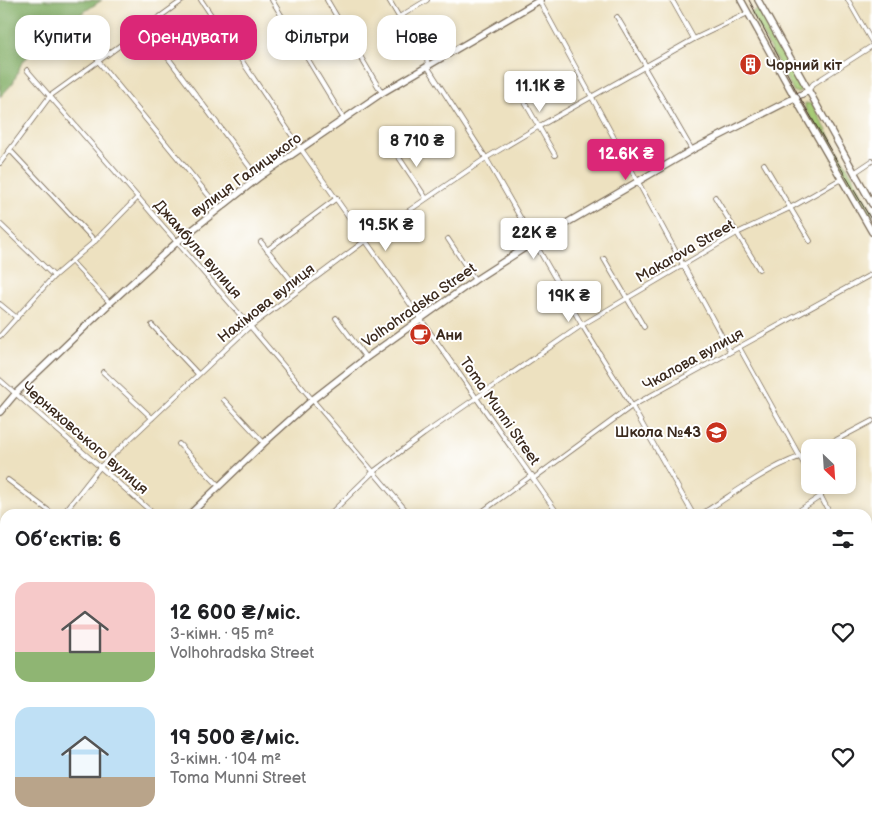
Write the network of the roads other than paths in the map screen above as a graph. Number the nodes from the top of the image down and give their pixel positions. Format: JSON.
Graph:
{"nodes":[{"id":1,"x":183,"y":0,"type":"edge"},
{"id":2,"x":201,"y":0,"type":"edge"},
{"id":3,"x":272,"y":0,"type":"edge"},
{"id":4,"x":327,"y":0,"type":"edge"},
{"id":5,"x":389,"y":0,"type":"edge"},
{"id":6,"x":427,"y":0,"type":"edge"},
{"id":7,"x":539,"y":0,"type":"edge"},
{"id":8,"x":672,"y":0,"type":"edge"},
{"id":9,"x":741,"y":0,"type":"edge"},
{"id":10,"x":848,"y":0,"type":"edge"},
{"id":11,"x":760,"y":1,"type":"edge"},
{"id":12,"x":748,"y":13,"type":"junction"},
{"id":13,"x":162,"y":15,"type":"edge"},
{"id":14,"x":398,"y":15,"type":"edge"},
{"id":15,"x":402,"y":15,"type":"edge"},
{"id":16,"x":617,"y":17,"type":"dead end"},
{"id":17,"x":694,"y":39,"type":"junction"},
{"id":18,"x":872,"y":42,"type":"edge"},
{"id":19,"x":120,"y":45,"type":"edge"},
{"id":20,"x":872,"y":46,"type":"edge"},
{"id":21,"x":456,"y":49,"type":"edge"},
{"id":22,"x":170,"y":60,"type":"edge"},
{"id":23,"x":428,"y":60,"type":"edge"},
{"id":24,"x":436,"y":60,"type":"edge"},
{"id":25,"x":98,"y":61,"type":"junction"},
{"id":26,"x":429,"y":64,"type":"junction"},
{"id":27,"x":645,"y":67,"type":"junction"},
{"id":28,"x":27,"y":70,"type":"dead end"},
{"id":29,"x":510,"y":78,"type":"dead end"},
{"id":30,"x":808,"y":92,"type":"junction"},
{"id":31,"x":382,"y":93,"type":"junction"},
{"id":32,"x":50,"y":96,"type":"junction"},
{"id":33,"x":591,"y":97,"type":"junction"},
{"id":34,"x":795,"y":98,"type":"junction"},
{"id":35,"x":344,"y":120,"type":"junction"},
{"id":36,"x":538,"y":127,"type":"junction"},
{"id":37,"x":392,"y":147,"type":"dead end"},
{"id":38,"x":301,"y":149,"type":"junction"},
{"id":39,"x":10,"y":150,"type":"junction"},
{"id":40,"x":692,"y":150,"type":"junction"},
{"id":41,"x":555,"y":156,"type":"dead end"},
{"id":42,"x":486,"y":158,"type":"junction"},
{"id":43,"x":872,"y":161,"type":"edge"},
{"id":44,"x":0,"y":163,"type":"edge"},
{"id":45,"x":764,"y":164,"type":"dead end"},
{"id":46,"x":854,"y":173,"type":"junction"},
{"id":47,"x":258,"y":178,"type":"junction"},
{"id":48,"x":841,"y":179,"type":"junction"},
{"id":49,"x":637,"y":182,"type":"junction"},
{"id":50,"x":138,"y":197,"type":"junction"},
{"id":51,"x":715,"y":197,"type":"dead end"},
{"id":52,"x":337,"y":198,"type":"junction"},
{"id":53,"x":426,"y":198,"type":"junction"},
{"id":54,"x":872,"y":204,"type":"edge"},
{"id":55,"x":219,"y":208,"type":"junction"},
{"id":56,"x":790,"y":208,"type":"junction"},
{"id":57,"x":0,"y":224,"type":"edge"},
{"id":58,"x":872,"y":232,"type":"edge"},
{"id":59,"x":737,"y":233,"type":"junction"},
{"id":60,"x":448,"y":239,"type":"dead end"},
{"id":61,"x":366,"y":240,"type":"junction"},
{"id":62,"x":95,"y":241,"type":"junction"},
{"id":63,"x":810,"y":241,"type":"dead end"},
{"id":64,"x":177,"y":242,"type":"junction"},
{"id":65,"x":261,"y":242,"type":"dead end"},
{"id":66,"x":534,"y":242,"type":"junction"},
{"id":67,"x":267,"y":250,"type":"junction"},
{"id":68,"x":604,"y":260,"type":"dead end"},
{"id":69,"x":72,"y":262,"type":"junction"},
{"id":70,"x":683,"y":264,"type":"junction"},
{"id":71,"x":759,"y":269,"type":"dead end"},
{"id":72,"x":872,"y":274,"type":"edge"},
{"id":73,"x":54,"y":276,"type":"junction"},
{"id":74,"x":475,"y":280,"type":"junction"},
{"id":75,"x":298,"y":290,"type":"junction"},
{"id":76,"x":627,"y":297,"type":"junction"},
{"id":77,"x":110,"y":303,"type":"junction"},
{"id":78,"x":0,"y":304,"type":"edge"},
{"id":79,"x":17,"y":318,"type":"junction"},
{"id":80,"x":336,"y":318,"type":"dead end"},
{"id":81,"x":421,"y":318,"type":"junction"},
{"id":82,"x":152,"y":325,"type":"dead end"},
{"id":83,"x":582,"y":325,"type":"junction"},
{"id":84,"x":250,"y":326,"type":"junction"},
{"id":85,"x":644,"y":327,"type":"dead end"},
{"id":86,"x":0,"y":336,"type":"edge"},
{"id":87,"x":739,"y":347,"type":"junction"},
{"id":88,"x":730,"y":351,"type":"junction"},
{"id":89,"x":366,"y":358,"type":"junction"},
{"id":90,"x":103,"y":372,"type":"dead end"},
{"id":91,"x":198,"y":374,"type":"junction"},
{"id":92,"x":0,"y":380,"type":"edge"},
{"id":93,"x":16,"y":393,"type":"junction"},
{"id":94,"x":476,"y":397,"type":"junction"},
{"id":95,"x":224,"y":400,"type":"dead end"},
{"id":96,"x":312,"y":400,"type":"junction"},
{"id":97,"x":632,"y":406,"type":"junction"},
{"id":98,"x":0,"y":412,"type":"edge"},
{"id":99,"x":152,"y":418,"type":"junction"},
{"id":100,"x":872,"y":421,"type":"edge"},
{"id":101,"x":839,"y":439,"type":"edge"},
{"id":102,"x":264,"y":443,"type":"junction"},
{"id":103,"x":179,"y":444,"type":"dead end"},
{"id":104,"x":800,"y":455,"type":"joint"},
{"id":105,"x":100,"y":467,"type":"junction"},
{"id":106,"x":373,"y":472,"type":"junction"},
{"id":107,"x":533,"y":477,"type":"junction"},
{"id":108,"x":8,"y":480,"type":"dead end"},
{"id":109,"x":219,"y":486,"type":"junction"},
{"id":110,"x":821,"y":496,"type":"joint"},
{"id":111,"x":46,"y":509,"type":"edge"},
{"id":112,"x":67,"y":509,"type":"edge"},
{"id":113,"x":148,"y":509,"type":"edge"},
{"id":114,"x":195,"y":509,"type":"edge"},
{"id":115,"x":335,"y":509,"type":"edge"},
{"id":116,"x":405,"y":509,"type":"edge"},
{"id":117,"x":486,"y":509,"type":"edge"},
{"id":118,"x":554,"y":509,"type":"edge"},
{"id":119,"x":690,"y":509,"type":"edge"},
{"id":120,"x":709,"y":509,"type":"edge"},
{"id":121,"x":802,"y":509,"type":"edge"},
{"id":122,"x":828,"y":509,"type":"edge"}],
"edges":[{"from":1,"to":13,"type":"street"},
{"from":2,"to":38,"type":"street","name":"Toma Munni Street"},
{"from":3,"to":35,"type":"street"},
{"from":4,"to":31,"type":"street"},
{"from":5,"to":14,"type":"street"},
{"from":6,"to":15,"type":"street"},
{"from":7,"to":21,"type":"street","name":"вулиця Галицького"},
{"from":7,"to":33,"type":"street"},
{"from":8,"to":17,"type":"street"},
{"from":9,"to":12,"type":"street"},
{"from":10,"to":18,"type":"street"},
{"from":11,"to":30,"type":"street"},
{"from":12,"to":17,"type":"street","name":"Нахімова вулиця"},
{"from":12,"to":34,"type":"street"},
{"from":16,"to":27,"type":"street"},
{"from":17,"to":27,"type":"street","name":"Нахімова вулиця"},
{"from":19,"to":25,"type":"street"},
{"from":20,"to":30,"type":"street"},
{"from":22,"to":47,"type":"street"},
{"from":23,"to":26,"type":"street"},
{"from":24,"to":26,"type":"street","name":"вулиця Галицького"},
{"from":25,"to":32,"type":"street"},
{"from":25,"to":55,"type":"street"},
{"from":26,"to":31,"type":"street","name":"вулиця Галицького"},
{"from":26,"to":42,"type":"street"},
{"from":27,"to":33,"type":"street","name":"Нахімова вулиця"},
{"from":27,"to":40,"type":"street"},
{"from":28,"to":32,"type":"street","name":"Джамбула вулиця"},
{"from":29,"to":36,"type":"street"},
{"from":30,"to":34,"type":"street","name":"Volhohradska Street"},
{"from":30,"to":46,"type":"street"},
{"from":31,"to":35,"type":"street","name":"вулиця Галицького"},
{"from":32,"to":39,"type":"street"},
{"from":32,"to":50,"type":"street","name":"Джамбула вулиця"},
{"from":33,"to":36,"type":"street","name":"Нахімова вулиця"},
{"from":33,"to":49,"type":"street"},
{"from":34,"to":40,"type":"street","name":"Volhohradska Street"},
{"from":34,"to":48,"type":"street"},
{"from":35,"to":38,"type":"street","name":"вулиця Галицького"},
{"from":36,"to":41,"type":"street"},
{"from":36,"to":42,"type":"street","name":"Нахімова вулиця"},
{"from":37,"to":53,"type":"street"},
{"from":38,"to":47,"type":"street","name":"вулиця Галицького"},
{"from":38,"to":52,"type":"street","name":"Toma Munni Street"},
{"from":39,"to":44,"type":"street"},
{"from":39,"to":62,"type":"street"},
{"from":40,"to":49,"type":"street","name":"Volhohradska Street"},
{"from":42,"to":53,"type":"street","name":"Нахімова вулиця"},
{"from":42,"to":66,"type":"street"},
{"from":43,"to":46,"type":"street"},
{"from":45,"to":56,"type":"street"},
{"from":46,"to":54,"type":"street"},
{"from":47,"to":55,"type":"street","name":"вулиця Галицького"},
{"from":48,"to":56,"type":"street","name":"Makarova Street"},
{"from":48,"to":58,"type":"street"},
{"from":49,"to":66,"type":"street","name":"Volhohradska Street"},
{"from":49,"to":70,"type":"street"},
{"from":50,"to":62,"type":"street"},
{"from":50,"to":64,"type":"street","name":"Джамбула вулиця"},
{"from":51,"to":59,"type":"street"},
{"from":52,"to":61,"type":"street","name":"Toma Munni Street"},
{"from":52,"to":67,"type":"street"},
{"from":53,"to":61,"type":"street","name":"Нахімова вулиця"},
{"from":55,"to":64,"type":"street","name":"вулиця Галицького"},
{"from":56,"to":59,"type":"street","name":"Makarova Street"},
{"from":56,"to":63,"type":"street"},
{"from":57,"to":73,"type":"street"},
{"from":59,"to":70,"type":"street","name":"Makarova Street"},
{"from":59,"to":71,"type":"street"},
{"from":60,"to":74,"type":"street"},
{"from":61,"to":75,"type":"street","name":"Нахімова вулиця"},
{"from":61,"to":81,"type":"street","name":"Toma Munni Street"},
{"from":62,"to":69,"type":"street"},
{"from":64,"to":77,"type":"street","name":"вулиця Галицького"},
{"from":64,"to":84,"type":"street","name":"Джамбула вулиця"},
{"from":65,"to":67,"type":"street"},
{"from":66,"to":74,"type":"street","name":"Volhohradska Street"},
{"from":66,"to":83,"type":"street"},
{"from":67,"to":75,"type":"street"},
{"from":68,"to":76,"type":"street"},
{"from":69,"to":73,"type":"street"},
{"from":69,"to":77,"type":"street"},
{"from":70,"to":76,"type":"street","name":"Makarova Street"},
{"from":70,"to":88,"type":"street"},
{"from":72,"to":87,"type":"street","name":"Чкалова вулиця"},
{"from":73,"to":79,"type":"street"},
{"from":74,"to":81,"type":"street","name":"Volhohradska Street"},
{"from":75,"to":84,"type":"street","name":"Нахімова вулиця"},
{"from":76,"to":83,"type":"street","name":"Makarova Street"},
{"from":76,"to":85,"type":"street"},
{"from":77,"to":93,"type":"street","name":"вулиця Галицького"},
{"from":78,"to":79,"type":"street"},
{"from":79,"to":86,"type":"street"},
{"from":80,"to":89,"type":"street"},
{"from":81,"to":89,"type":"street","name":"Volhohradska Street"},
{"from":81,"to":94,"type":"street","name":"Toma Munni Street"},
{"from":82,"to":91,"type":"street"},
{"from":83,"to":94,"type":"street","name":"Makarova Street"},
{"from":83,"to":97,"type":"street"},
{"from":84,"to":91,"type":"street","name":"Нахімова вулиця"},
{"from":84,"to":96,"type":"street","name":"Джамбула вулиця"},
{"from":87,"to":88,"type":"street","name":"Чкалова вулиця"},
{"from":87,"to":104,"type":"street"},
{"from":88,"to":97,"type":"street","name":"Чкалова вулиця"},
{"from":89,"to":96,"type":"street","name":"Volhohradska Street"},
{"from":90,"to":99,"type":"street"},
{"from":91,"to":99,"type":"street","name":"Нахімова вулиця"},
{"from":92,"to":93,"type":"street","name":"Черняховського вулиця"},
{"from":93,"to":98,"type":"street","name":"вулиця Галицького"},
{"from":93,"to":105,"type":"street","name":"Черняховського вулиця"},
{"from":94,"to":106,"type":"street","name":"Makarova Street"},
{"from":94,"to":107,"type":"street","name":"Toma Munni Street"},
{"from":95,"to":102,"type":"street"},
{"from":96,"to":102,"type":"street","name":"Volhohradska Street"},
{"from":96,"to":106,"type":"street","name":"Джамбула вулиця"},
{"from":97,"to":107,"type":"street","name":"Чкалова вулиця"},
{"from":97,"to":119,"type":"street"},
{"from":99,"to":105,"type":"street","name":"Нахімова вулиця"},
{"from":100,"to":101,"type":"street"},
{"from":102,"to":109,"type":"street","name":"Volhohradska Street"},
{"from":103,"to":109,"type":"street"},
{"from":104,"to":120,"type":"street"},
{"from":105,"to":112,"type":"street","name":"Нахімова вулиця"},
{"from":105,"to":113,"type":"street","name":"Черняховського вулиця"},
{"from":106,"to":115,"type":"street","name":"Makarova Street"},
{"from":106,"to":116,"type":"street","name":"Джамбула вулиця"},
{"from":107,"to":117,"type":"street","name":"Чкалова вулиця"},
{"from":107,"to":118,"type":"street","name":"Toma Munni Street"},
{"from":108,"to":111,"type":"street"},
{"from":109,"to":114,"type":"street","name":"Volhohradska Street"},
{"from":110,"to":121,"type":"street"},
{"from":110,"to":122,"type":"street"}]}
